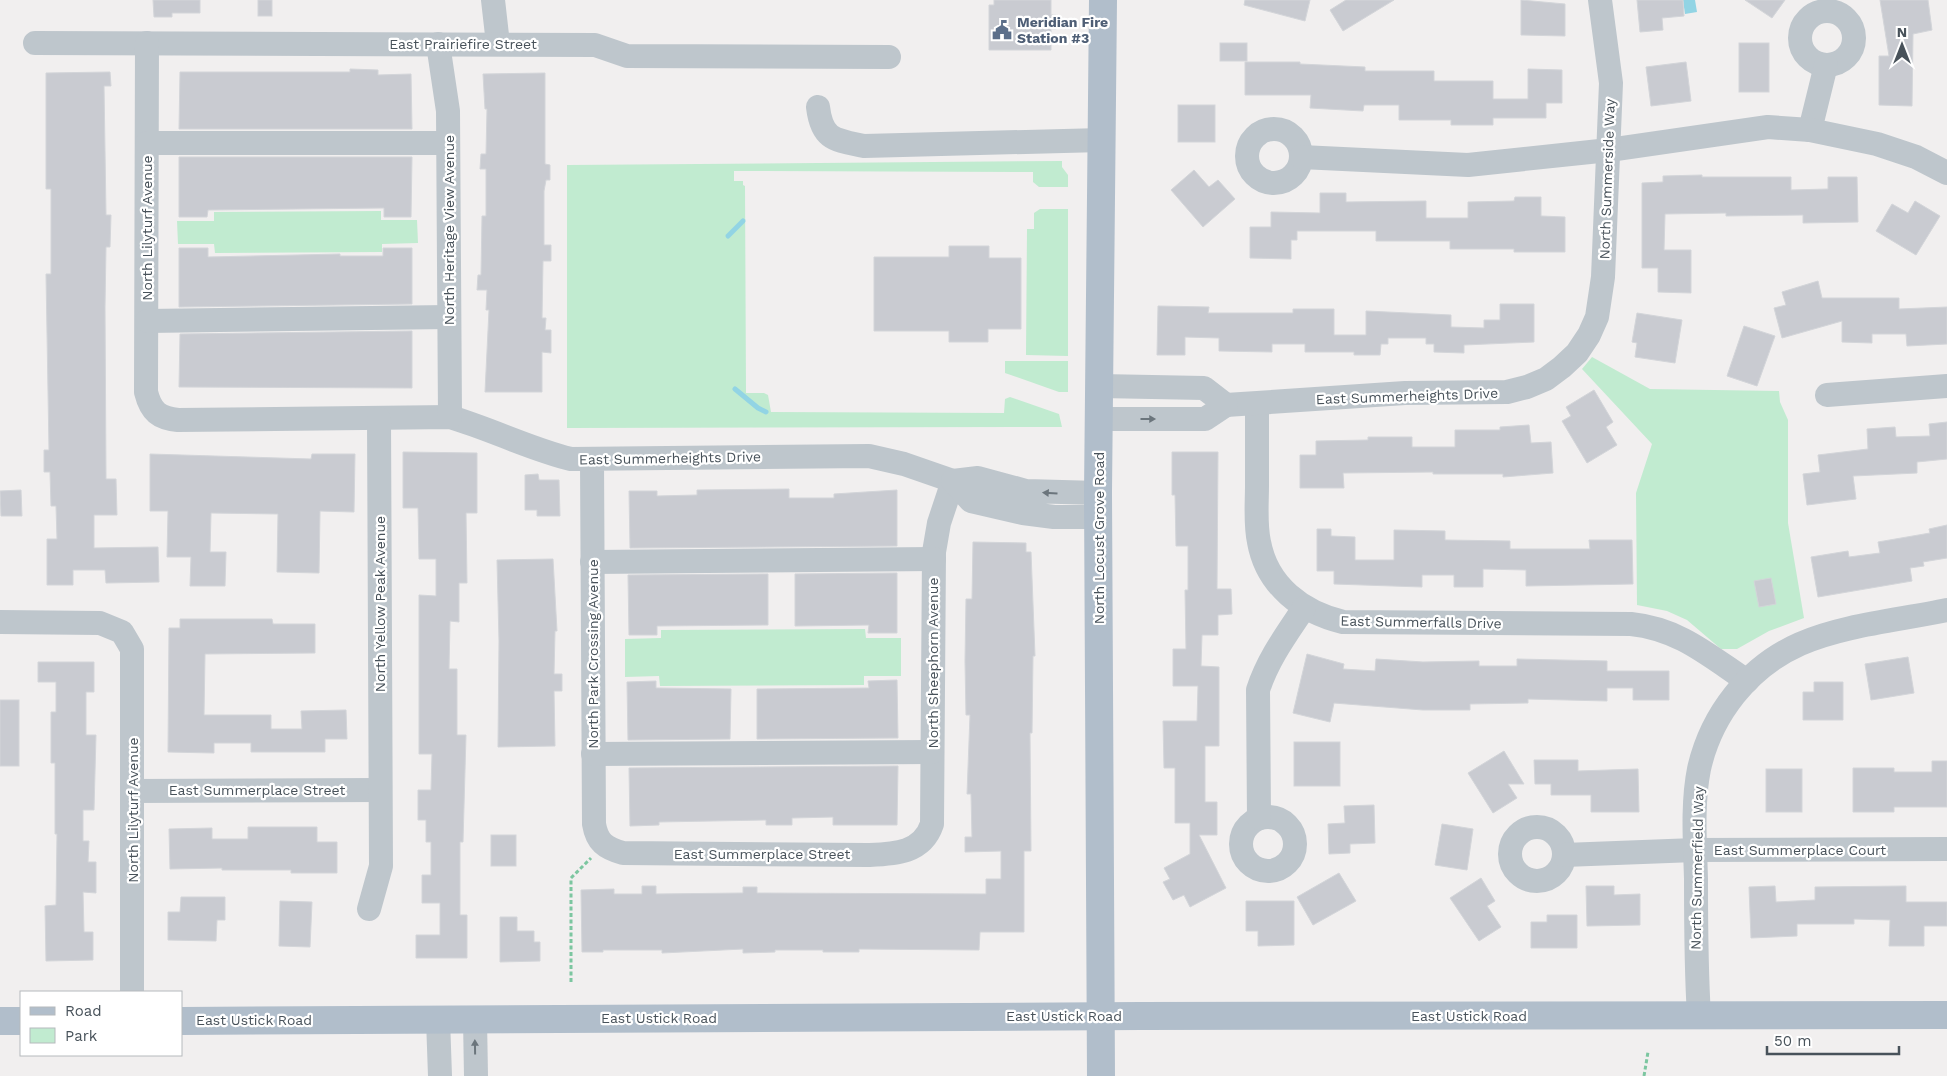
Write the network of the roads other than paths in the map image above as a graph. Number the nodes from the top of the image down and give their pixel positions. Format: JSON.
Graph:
{"nodes":[{"id":1,"x":493,"y":0,"type":"edge"},
{"id":2,"x":1103,"y":0,"type":"edge"},
{"id":3,"x":1600,"y":0,"type":"edge"},
{"id":4,"x":35,"y":43,"type":"dead end"},
{"id":5,"x":147,"y":43,"type":"junction"},
{"id":6,"x":438,"y":44,"type":"junction"},
{"id":7,"x":498,"y":44,"type":"junction"},
{"id":8,"x":890,"y":57,"type":"dead end"},
{"id":9,"x":1826,"y":65,"type":"dead end"},
{"id":10,"x":818,"y":107,"type":"dead end"},
{"id":11,"x":1810,"y":130,"type":"junction"},
{"id":12,"x":1102,"y":140,"type":"junction"},
{"id":13,"x":147,"y":144,"type":"junction"},
{"id":14,"x":448,"y":144,"type":"junction"},
{"id":15,"x":1609,"y":150,"type":"junction"},
{"id":16,"x":1302,"y":157,"type":"dead end"},
{"id":17,"x":1947,"y":173,"type":"edge"},
{"id":18,"x":449,"y":318,"type":"junction"},
{"id":19,"x":147,"y":321,"type":"junction"},
{"id":20,"x":1577,"y":353,"type":"joint"},
{"id":21,"x":1100,"y":386,"type":"junction"},
{"id":22,"x":1947,"y":386,"type":"edge"},
{"id":23,"x":1827,"y":395,"type":"dead end"},
{"id":24,"x":1257,"y":404,"type":"junction"},
{"id":25,"x":1226,"y":405,"type":"junction"},
{"id":26,"x":153,"y":411,"type":"joint"},
{"id":27,"x":450,"y":417,"type":"junction"},
{"id":28,"x":379,"y":419,"type":"junction"},
{"id":29,"x":1099,"y":419,"type":"junction"},
{"id":30,"x":592,"y":460,"type":"junction"},
{"id":31,"x":953,"y":481,"type":"junction"},
{"id":32,"x":1098,"y":505,"type":"junction"},
{"id":33,"x":934,"y":560,"type":"junction"},
{"id":34,"x":592,"y":562,"type":"junction"},
{"id":35,"x":1304,"y":608,"type":"junction"},
{"id":36,"x":1947,"y":610,"type":"edge"},
{"id":37,"x":0,"y":622,"type":"edge"},
{"id":38,"x":1747,"y":681,"type":"junction"},
{"id":39,"x":932,"y":752,"type":"junction"},
{"id":40,"x":593,"y":754,"type":"junction"},
{"id":41,"x":380,"y":790,"type":"junction"},
{"id":42,"x":133,"y":791,"type":"junction"},
{"id":43,"x":1259,"y":818,"type":"dead end"},
{"id":44,"x":919,"y":844,"type":"joint"},
{"id":45,"x":603,"y":846,"type":"joint"},
{"id":46,"x":1696,"y":850,"type":"junction"},
{"id":47,"x":1947,"y":850,"type":"edge"},
{"id":48,"x":1564,"y":855,"type":"dead end"},
{"id":49,"x":369,"y":909,"type":"dead end"},
{"id":50,"x":132,"y":991,"type":"edge"},
{"id":51,"x":1699,"y":1015,"type":"junction"},
{"id":52,"x":1947,"y":1015,"type":"edge"},
{"id":53,"x":1101,"y":1016,"type":"junction"},
{"id":54,"x":475,"y":1018,"type":"junction"},
{"id":55,"x":438,"y":1019,"type":"junction"},
{"id":56,"x":0,"y":1021,"type":"edge"},
{"id":57,"x":20,"y":1021,"type":"edge"},
{"id":58,"x":182,"y":1021,"type":"edge"},
{"id":59,"x":440,"y":1076,"type":"edge"},
{"id":60,"x":476,"y":1076,"type":"edge"},
{"id":61,"x":1101,"y":1076,"type":"edge"}],
"edges":[{"from":1,"to":7,"type":"street"},
{"from":2,"to":12,"type":"main road","name":"North Locust Grove Road"},
{"from":3,"to":15,"type":"street","name":"North Summerside Way"},
{"from":4,"to":5,"type":"street","name":"East Prairiefire Street"},
{"from":5,"to":6,"type":"street","name":"East Prairiefire Street"},
{"from":5,"to":13,"type":"street","name":"North Lilyturf Avenue"},
{"from":6,"to":7,"type":"street","name":"East Prairiefire Street"},
{"from":6,"to":14,"type":"street","name":"North Heritage View Avenue"},
{"from":7,"to":8,"type":"street","name":"East Prairiefire Street"},
{"from":9,"to":11,"type":"street"},
{"from":10,"to":12,"type":"street"},
{"from":11,"to":15,"type":"street"},
{"from":11,"to":17,"type":"street"},
{"from":12,"to":21,"type":"main road","name":"North Locust Grove Road"},
{"from":13,"to":14,"type":"street"},
{"from":13,"to":19,"type":"street","name":"North Lilyturf Avenue"},
{"from":14,"to":18,"type":"street","name":"North Heritage View Avenue"},
{"from":15,"to":16,"type":"street"},
{"from":15,"to":20,"type":"street","name":"North Summerside Way"},
{"from":18,"to":19,"type":"street"},
{"from":18,"to":27,"type":"street","name":"North Heritage View Avenue"},
{"from":19,"to":26,"type":"street","name":"North Lilyturf Avenue"},
{"from":20,"to":24,"type":"street","name":"East Summerheights Drive"},
{"from":21,"to":25,"type":"street"},
{"from":21,"to":29,"type":"main road","name":"North Locust Grove Road"},
{"from":22,"to":23,"type":"street"},
{"from":24,"to":25,"type":"street","name":"East Summerheights Drive"},
{"from":24,"to":35,"type":"street","name":"East Summerfalls Drive"},
{"from":29,"to":25,"type":"street","one_way":true},
{"from":26,"to":28,"type":"street","name":"East Summerheights Drive"},
{"from":27,"to":28,"type":"street","name":"East Summerheights Drive"},
{"from":27,"to":30,"type":"street","name":"East Summerheights Drive"},
{"from":28,"to":41,"type":"street","name":"North Yellow Peak Avenue"},
{"from":29,"to":32,"type":"main road","name":"North Locust Grove Road"},
{"from":30,"to":31,"type":"street","name":"East Summerheights Drive"},
{"from":30,"to":34,"type":"street","name":"North Park Crossing Avenue"},
{"from":31,"to":32,"type":"street","name":"East Summerheights Drive"},
{"from":31,"to":33,"type":"street","name":"North Sheephorn Avenue"},
{"from":32,"to":53,"type":"main road","name":"North Locust Grove Road"},
{"from":33,"to":34,"type":"street"},
{"from":33,"to":39,"type":"street","name":"North Sheephorn Avenue"},
{"from":34,"to":40,"type":"street","name":"North Park Crossing Avenue"},
{"from":35,"to":38,"type":"street","name":"East Summerfalls Drive"},
{"from":35,"to":43,"type":"street"},
{"from":36,"to":38,"type":"street","name":"North Summerfield Way"},
{"from":37,"to":42,"type":"street","name":"North Lilyturf Avenue"},
{"from":38,"to":46,"type":"street","name":"North Summerfield Way"},
{"from":39,"to":40,"type":"street"},
{"from":39,"to":44,"type":"street","name":"North Sheephorn Avenue"},
{"from":40,"to":45,"type":"street","name":"North Park Crossing Avenue"},
{"from":41,"to":42,"type":"street","name":"East Summerplace Street"},
{"from":41,"to":49,"type":"street","name":"North Yellow Peak Avenue"},
{"from":42,"to":50,"type":"street","name":"North Lilyturf Avenue"},
{"from":44,"to":45,"type":"street","name":"East Summerplace Street"},
{"from":46,"to":47,"type":"street","name":"East Summerplace Court"},
{"from":46,"to":48,"type":"street","name":"East Summerplace Court"},
{"from":46,"to":51,"type":"street","name":"North Summerfield Way"},
{"from":51,"to":52,"type":"main road","name":"East Ustick Road"},
{"from":51,"to":53,"type":"main road","name":"East Ustick Road"},
{"from":53,"to":54,"type":"main road","name":"East Ustick Road"},
{"from":53,"to":61,"type":"main road","name":"North Locust Grove Road"},
{"from":54,"to":55,"type":"main road","name":"East Ustick Road"},
{"from":60,"to":54,"type":"street","one_way":true},
{"from":55,"to":58,"type":"main road","name":"East Ustick Road"},
{"from":55,"to":59,"type":"street"},
{"from":56,"to":57,"type":"main road"}]}
